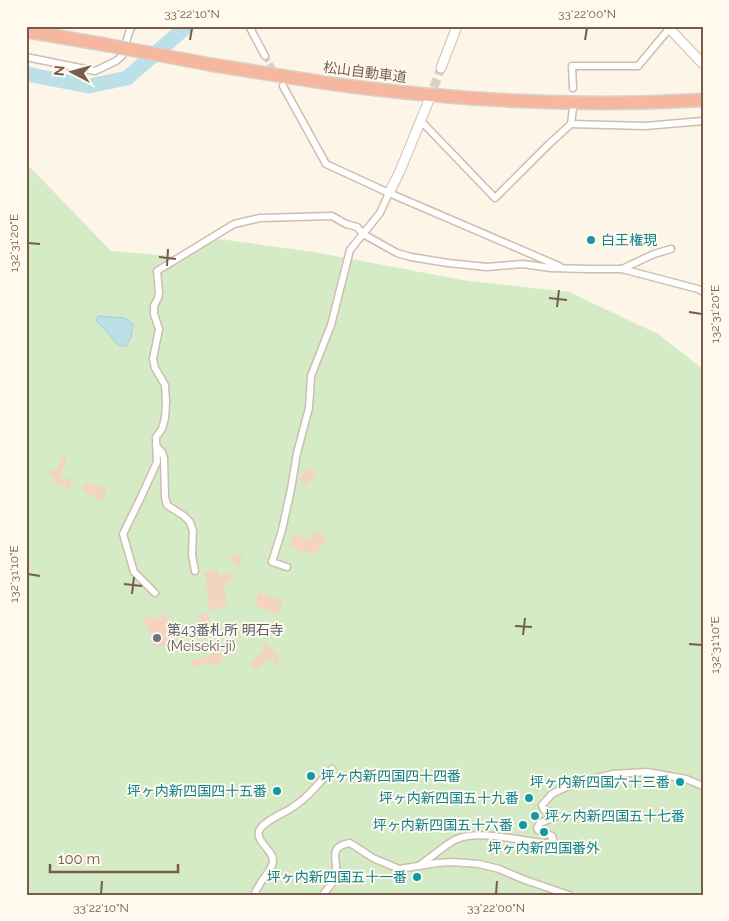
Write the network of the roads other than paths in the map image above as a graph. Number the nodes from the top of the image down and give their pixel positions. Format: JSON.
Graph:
{"nodes":[{"id":1,"x":35,"y":26,"type":"edge"},
{"id":2,"x":133,"y":26,"type":"edge"},
{"id":3,"x":249,"y":26,"type":"edge"},
{"id":4,"x":458,"y":26,"type":"edge"},
{"id":5,"x":668,"y":27,"type":"edge"},
{"id":6,"x":26,"y":31,"type":"edge"},
{"id":7,"x":108,"y":42,"type":"junction"},
{"id":8,"x":265,"y":56,"type":"tunnel mouth"},
{"id":9,"x":26,"y":57,"type":"edge"},
{"id":10,"x":213,"y":61,"type":"junction"},
{"id":11,"x":702,"y":63,"type":"edge"},
{"id":12,"x":441,"y":68,"type":"tunnel mouth"},
{"id":13,"x":283,"y":86,"type":"dead end"},
{"id":14,"x":573,"y":88,"type":"dead end"},
{"id":15,"x":703,"y":93,"type":"edge"},
{"id":16,"x":429,"y":100,"type":"tunnel mouth"},
{"id":17,"x":703,"y":100,"type":"edge"},
{"id":18,"x":573,"y":108,"type":"dead end"},
{"id":19,"x":421,"y":121,"type":"junction"},
{"id":20,"x":703,"y":122,"type":"edge"},
{"id":21,"x":571,"y":124,"type":"junction"},
{"id":22,"x":389,"y":193,"type":"junction"},
{"id":23,"x":363,"y":234,"type":"junction"},
{"id":24,"x":671,"y":249,"type":"dead end"},
{"id":25,"x":562,"y":268,"type":"junction"},
{"id":26,"x":622,"y":269,"type":"junction"},
{"id":27,"x":703,"y":292,"type":"edge"},
{"id":28,"x":156,"y":446,"type":"junction"},
{"id":29,"x":286,"y":567,"type":"dead end"},
{"id":30,"x":195,"y":571,"type":"dead end"},
{"id":31,"x":155,"y":593,"type":"dead end"},
{"id":32,"x":332,"y":769,"type":"dead end"},
{"id":33,"x":703,"y":786,"type":"edge"},
{"id":34,"x":419,"y":866,"type":"junction"},
{"id":35,"x":254,"y":895,"type":"edge"},
{"id":36,"x":323,"y":895,"type":"edge"},
{"id":37,"x":568,"y":895,"type":"edge"}],
"edges":[{"from":1,"to":7,"type":"highway","name":"松山自動車道"},
{"from":2,"to":9,"type":"street"},
{"from":3,"to":8,"type":"street"},
{"from":4,"to":12,"type":"street"},
{"from":5,"to":11,"type":"street"},
{"from":5,"to":14,"type":"street"},
{"from":6,"to":7,"type":"highway","name":"松山自動車道"},
{"from":7,"to":10,"type":"highway","name":"松山自動車道","bridge":true},
{"from":10,"to":15,"type":"highway","name":"松山自動車道"},
{"from":10,"to":17,"type":"highway","name":"松山自動車道"},
{"from":13,"to":22,"type":"street"},
{"from":16,"to":19,"type":"street"},
{"from":18,"to":21,"type":"street"},
{"from":19,"to":21,"type":"street"},
{"from":19,"to":22,"type":"street"},
{"from":20,"to":21,"type":"street"},
{"from":22,"to":23,"type":"street"},
{"from":22,"to":25,"type":"street"},
{"from":23,"to":25,"type":"street"},
{"from":23,"to":28,"type":"street"},
{"from":23,"to":29,"type":"street"},
{"from":24,"to":26,"type":"street"},
{"from":25,"to":26,"type":"street"},
{"from":26,"to":27,"type":"street"},
{"from":28,"to":30,"type":"street"},
{"from":28,"to":31,"type":"street"},
{"from":32,"to":35,"type":"street"},
{"from":33,"to":34,"type":"street"},
{"from":34,"to":36,"type":"street"},
{"from":34,"to":37,"type":"street"}]}
